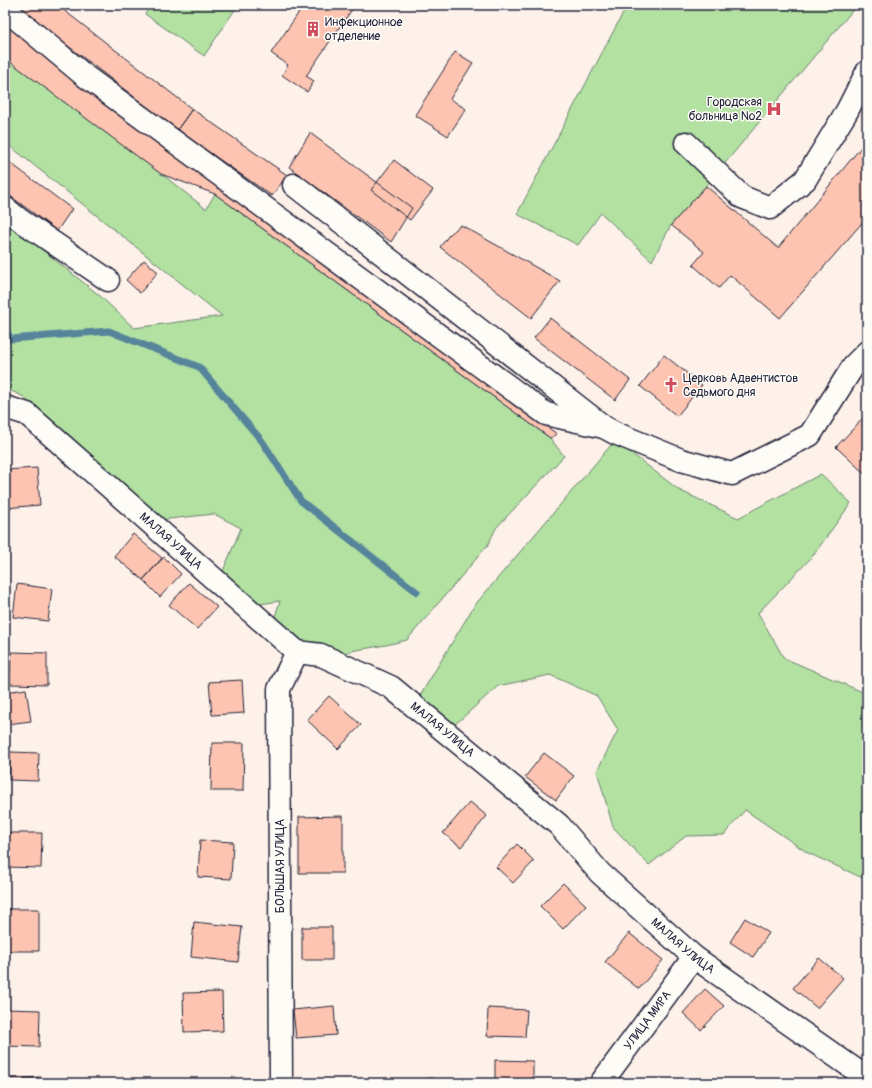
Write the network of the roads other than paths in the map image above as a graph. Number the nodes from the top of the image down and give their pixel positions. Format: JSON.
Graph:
{"nodes":[{"id":1,"x":5,"y":9,"type":"edge"},
{"id":2,"x":867,"y":72,"type":"edge"},
{"id":3,"x":686,"y":143,"type":"dead end"},
{"id":4,"x":294,"y":185,"type":"dead end"},
{"id":5,"x":5,"y":208,"type":"edge"},
{"id":6,"x":108,"y":280,"type":"dead end"},
{"id":7,"x":867,"y":352,"type":"edge"},
{"id":8,"x":5,"y":407,"type":"edge"},
{"id":9,"x":604,"y":427,"type":"junction"},
{"id":10,"x":297,"y":652,"type":"junction"},
{"id":11,"x":694,"y":957,"type":"junction"},
{"id":12,"x":867,"y":1078,"type":"edge"},
{"id":13,"x":281,"y":1083,"type":"edge"},
{"id":14,"x":601,"y":1083,"type":"edge"}],
"edges":[{"from":1,"to":9,"type":"street"},
{"from":2,"to":3,"type":"street"},
{"from":4,"to":9,"type":"street"},
{"from":5,"to":6,"type":"street"},
{"from":7,"to":9,"type":"street"},
{"from":8,"to":10,"type":"street","name":"МАЛАЯ УЛИЦА"},
{"from":10,"to":11,"type":"street","name":"МАЛАЯ УЛИЦА"},
{"from":10,"to":13,"type":"street","name":"БОЛЬШАЯ УЛИЦА"},
{"from":11,"to":12,"type":"street","name":"МАЛАЯ УЛИЦА"},
{"from":11,"to":14,"type":"street","name":"УЛИЦА МИРА"}]}
